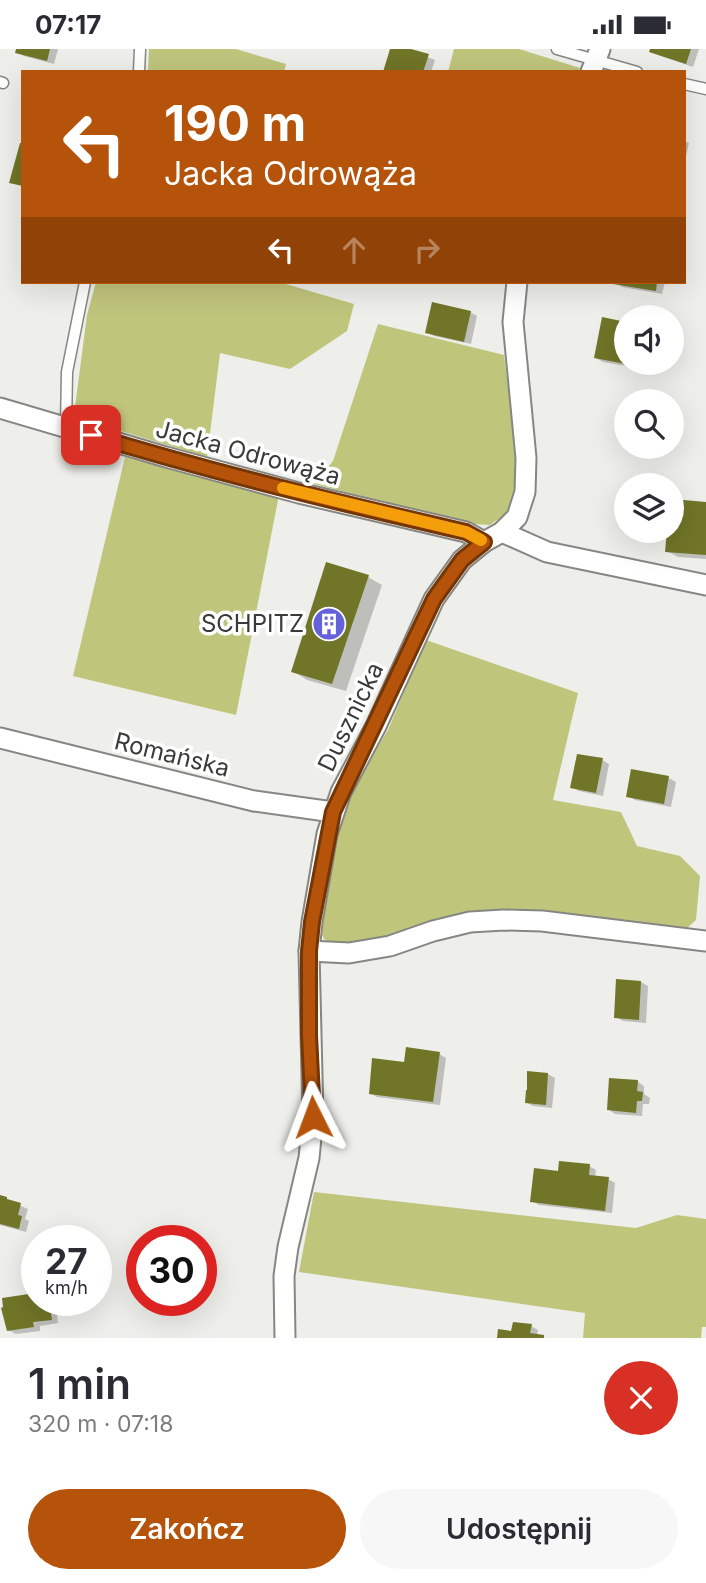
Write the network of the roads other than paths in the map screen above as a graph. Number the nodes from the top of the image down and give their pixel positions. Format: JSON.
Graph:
{"nodes":[{"id":1,"x":140,"y":49,"type":"edge"},
{"id":2,"x":557,"y":49,"type":"edge"},
{"id":3,"x":596,"y":61,"type":"edge"},
{"id":4,"x":139,"y":70,"type":"edge"},
{"id":5,"x":630,"y":70,"type":"edge"},
{"id":6,"x":686,"y":84,"type":"edge"},
{"id":7,"x":706,"y":89,"type":"edge"},
{"id":8,"x":85,"y":284,"type":"edge"},
{"id":9,"x":517,"y":284,"type":"edge"},
{"id":10,"x":0,"y":408,"type":"edge"},
{"id":11,"x":66,"y":427,"type":"junction"},
{"id":12,"x":502,"y":532,"type":"junction"},
{"id":13,"x":484,"y":542,"type":"junction"},
{"id":14,"x":706,"y":585,"type":"edge"},
{"id":15,"x":0,"y":738,"type":"edge"},
{"id":16,"x":333,"y":812,"type":"junction"},
{"id":17,"x":706,"y":941,"type":"edge"},
{"id":18,"x":309,"y":951,"type":"junction"},
{"id":19,"x":285,"y":1338,"type":"edge"}],
"edges":[{"from":1,"to":4,"type":"lane"},
{"from":2,"to":3,"type":"lane"},
{"from":3,"to":5,"type":"lane"},
{"from":6,"to":7,"type":"lane"},
{"from":8,"to":11,"type":"lane"},
{"from":9,"to":12,"type":"street","name":"Dusznicka"},
{"from":10,"to":11,"type":"street","name":"Jacka Odrowąża"},
{"from":11,"to":13,"type":"street","name":"Jacka Odrowąża"},
{"from":12,"to":13,"type":"street","name":"Dusznicka"},
{"from":12,"to":14,"type":"street"},
{"from":13,"to":16,"type":"street","name":"Dusznicka"},
{"from":15,"to":16,"type":"street","name":"Romańska"},
{"from":16,"to":18,"type":"street","name":"Dusznicka"},
{"from":17,"to":18,"type":"street"},
{"from":18,"to":19,"type":"street","name":"Dusznicka"}]}
